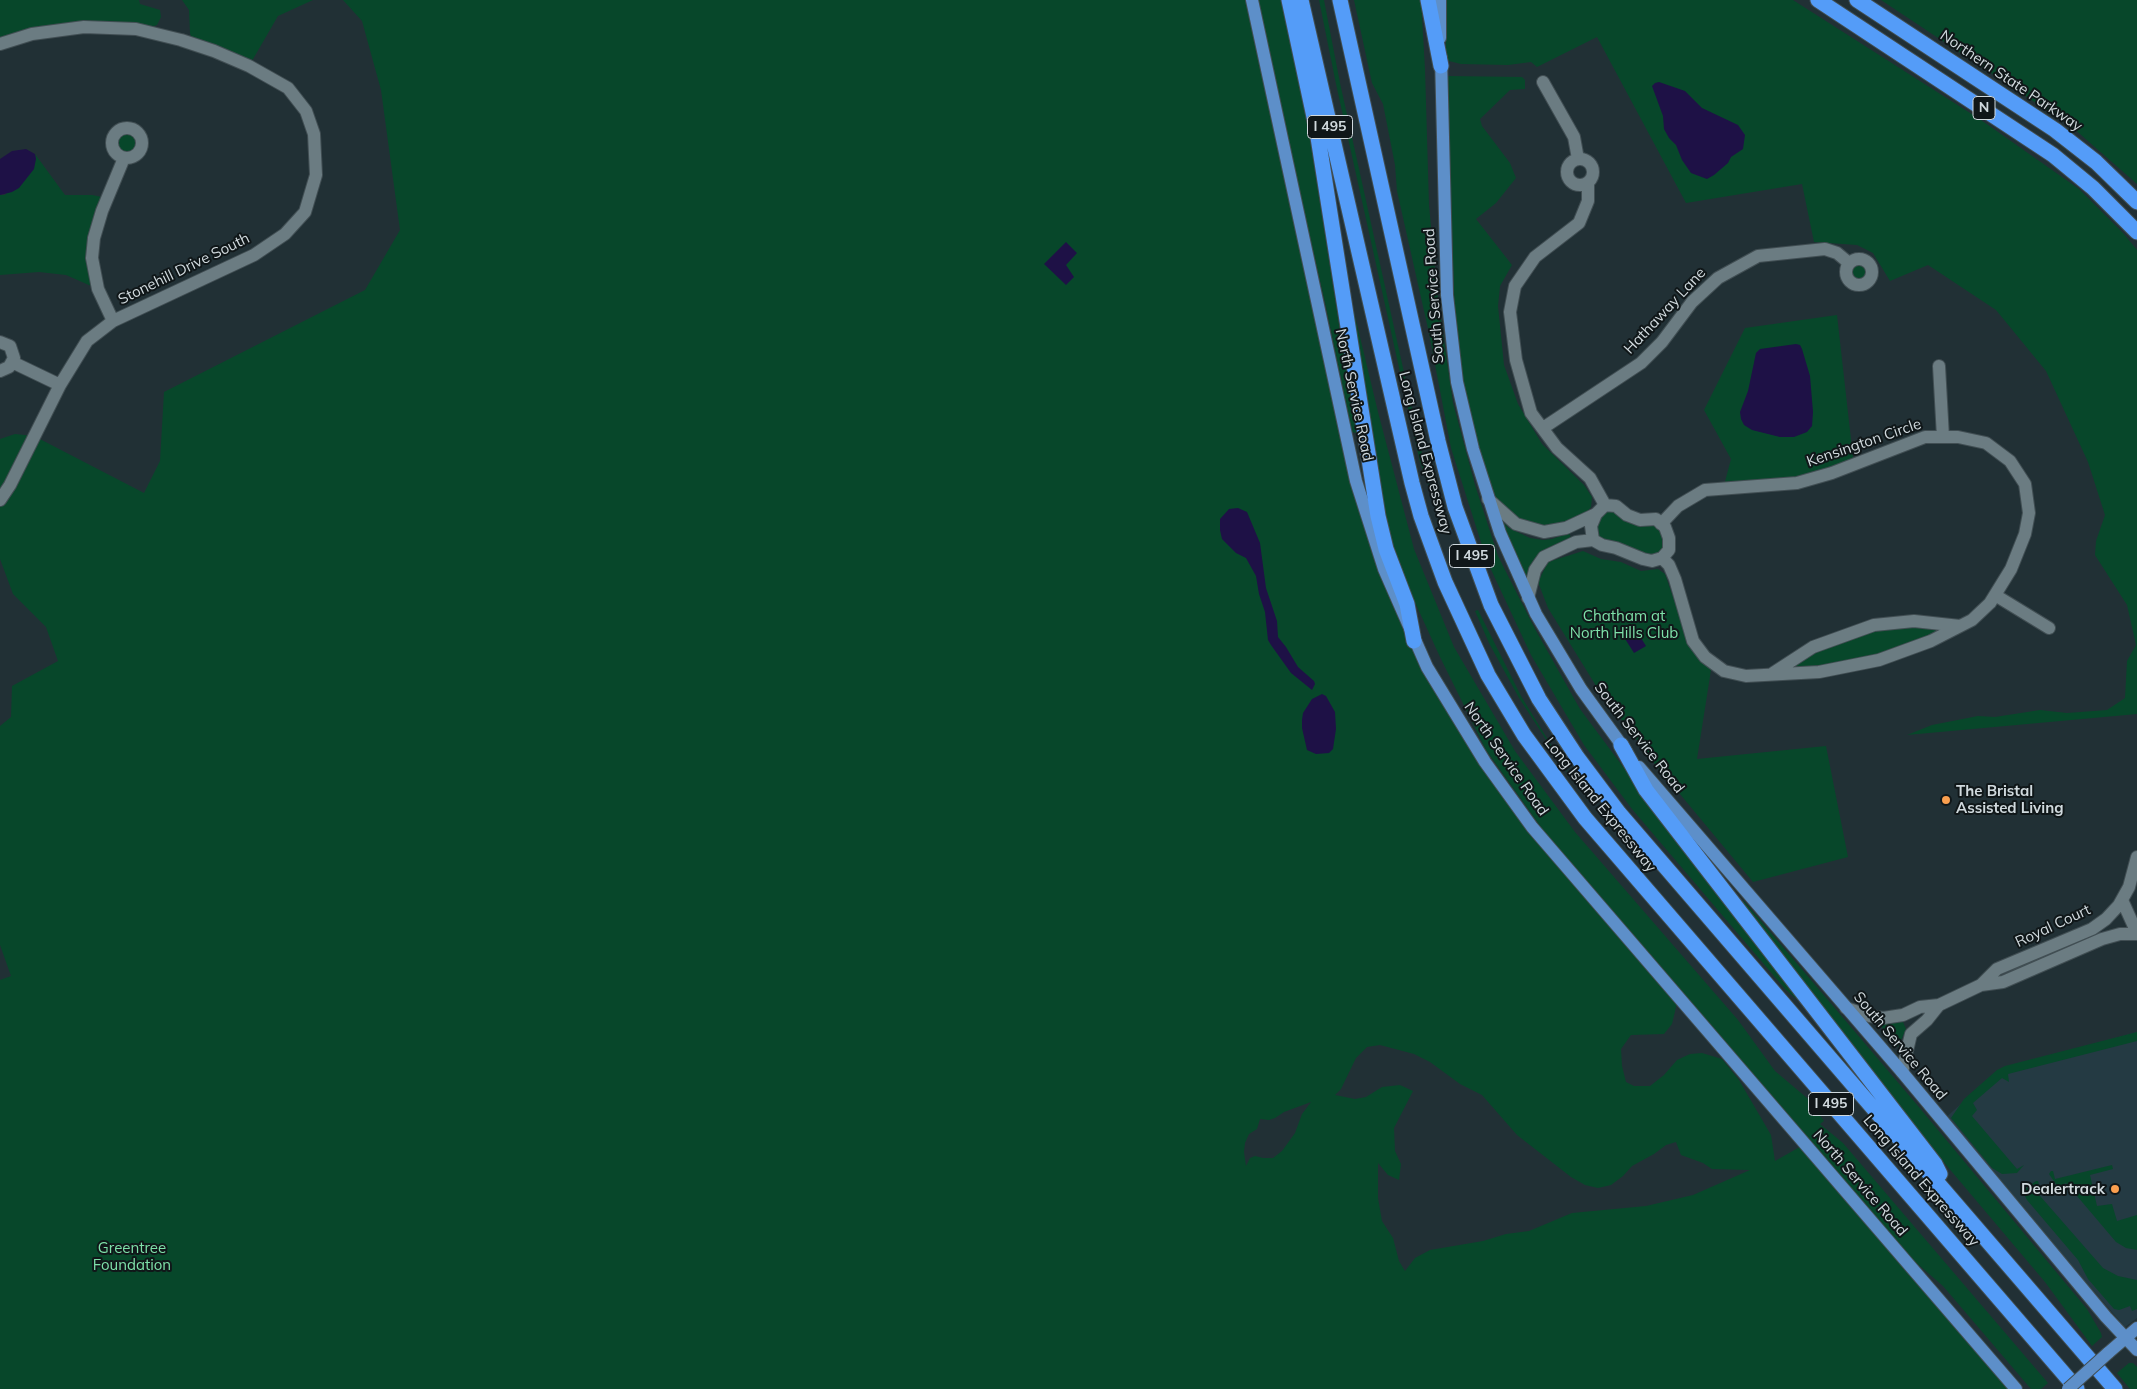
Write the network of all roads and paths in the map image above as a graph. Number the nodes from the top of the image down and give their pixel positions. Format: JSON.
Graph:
{"nodes":[{"id":1,"x":1252,"y":0,"type":"edge"},
{"id":2,"x":1289,"y":0,"type":"edge"},
{"id":3,"x":1301,"y":0,"type":"edge"},
{"id":4,"x":1340,"y":0,"type":"edge"},
{"id":5,"x":1428,"y":0,"type":"edge"},
{"id":6,"x":1440,"y":0,"type":"edge"},
{"id":7,"x":1818,"y":0,"type":"edge"},
{"id":8,"x":1857,"y":0,"type":"edge"},
{"id":9,"x":0,"y":44,"type":"edge"},
{"id":10,"x":1441,"y":66,"type":"junction"},
{"id":11,"x":1543,"y":82,"type":"dead end"},
{"id":12,"x":124,"y":158,"type":"dead end"},
{"id":13,"x":1578,"y":159,"type":"junction"},
{"id":14,"x":1588,"y":182,"type":"junction"},
{"id":15,"x":2137,"y":202,"type":"edge"},
{"id":16,"x":2137,"y":232,"type":"edge"},
{"id":17,"x":1849,"y":263,"type":"dead end"},
{"id":18,"x":114,"y":321,"type":"junction"},
{"id":19,"x":0,"y":342,"type":"edge"},
{"id":20,"x":12,"y":362,"type":"junction"},
{"id":21,"x":1939,"y":366,"type":"dead end"},
{"id":22,"x":0,"y":370,"type":"edge"},
{"id":23,"x":60,"y":385,"type":"junction"},
{"id":24,"x":1543,"y":428,"type":"junction"},
{"id":25,"x":1943,"y":437,"type":"junction"},
{"id":26,"x":1488,"y":499,"type":"junction"},
{"id":27,"x":0,"y":500,"type":"edge"},
{"id":28,"x":1601,"y":509,"type":"junction"},
{"id":29,"x":1661,"y":524,"type":"junction"},
{"id":30,"x":1592,"y":540,"type":"junction"},
{"id":31,"x":1662,"y":558,"type":"junction"},
{"id":32,"x":1995,"y":596,"type":"junction"},
{"id":33,"x":1528,"y":598,"type":"junction"},
{"id":34,"x":1960,"y":626,"type":"junction"},
{"id":35,"x":2049,"y":628,"type":"dead end"},
{"id":36,"x":1414,"y":641,"type":"junction"},
{"id":37,"x":1772,"y":674,"type":"junction"},
{"id":38,"x":1621,"y":745,"type":"junction"},
{"id":39,"x":2137,"y":857,"type":"edge"},
{"id":40,"x":2122,"y":900,"type":"junction"},
{"id":41,"x":2137,"y":934,"type":"edge"},
{"id":42,"x":1980,"y":985,"type":"junction"},
{"id":43,"x":1939,"y":1005,"type":"junction"},
{"id":44,"x":1846,"y":1008,"type":"junction"},
{"id":45,"x":1902,"y":1072,"type":"junction"},
{"id":46,"x":1950,"y":1196,"type":"junction"},
{"id":47,"x":2137,"y":1328,"type":"edge"},
{"id":48,"x":2125,"y":1338,"type":"junction"},
{"id":49,"x":2137,"y":1350,"type":"edge"},
{"id":50,"x":2016,"y":1389,"type":"edge"},
{"id":51,"x":2068,"y":1389,"type":"edge"},
{"id":52,"x":2077,"y":1389,"type":"edge"},
{"id":53,"x":2115,"y":1389,"type":"edge"}],
"edges":[{"from":1,"to":36,"type":"main road","name":"North Service Road"},
{"from":2,"to":36,"type":"highway"},
{"from":3,"to":52,"type":"highway","name":"Long Island Expressway","number":"I 495"},
{"from":4,"to":46,"type":"highway","name":"Long Island Expressway","number":"I 495"},
{"from":5,"to":10,"type":"highway"},
{"from":6,"to":10,"type":"main road","name":"South Service Road"},
{"from":7,"to":16,"type":"highway","number":"N"},
{"from":8,"to":15,"type":"highway","name":"Northern State Parkway","number":"N"},
{"from":9,"to":18,"type":"street","name":"Stonehill Drive South"},
{"from":10,"to":26,"type":"main road","name":"South Service Road"},
{"from":11,"to":13,"type":"street"},
{"from":12,"to":18,"type":"street"},
{"from":13,"to":14,"type":"street"},
{"from":13,"to":14,"type":"street"},
{"from":14,"to":24,"type":"street"},
{"from":17,"to":24,"type":"street","name":"Hathaway Lane"},
{"from":18,"to":23,"type":"street","name":"Stonehill Drive South"},
{"from":19,"to":20,"type":"street"},
{"from":20,"to":22,"type":"street"},
{"from":20,"to":23,"type":"street"},
{"from":21,"to":25,"type":"street"},
{"from":23,"to":27,"type":"street","name":"Stonehill Drive South"},
{"from":24,"to":28,"type":"street"},
{"from":25,"to":29,"type":"street","name":"Kensington Circle"},
{"from":25,"to":32,"type":"street","name":"Kensington Circle"},
{"from":26,"to":28,"type":"street"},
{"from":26,"to":33,"type":"main road","name":"South Service Road"},
{"from":28,"to":29,"type":"street"},
{"from":28,"to":30,"type":"street"},
{"from":29,"to":31,"type":"street"},
{"from":30,"to":31,"type":"street"},
{"from":30,"to":33,"type":"street"},
{"from":31,"to":37,"type":"street","name":"Kensington Circle"},
{"from":32,"to":34,"type":"street","name":"Kensington Circle"},
{"from":32,"to":35,"type":"street"},
{"from":33,"to":38,"type":"main road","name":"South Service Road"},
{"from":34,"to":37,"type":"street","name":"Kensington Circle"},
{"from":34,"to":37,"type":"street","name":"Kensington Circle"},
{"from":36,"to":50,"type":"main road","name":"North Service Road"},
{"from":38,"to":44,"type":"main road","name":"South Service Road"},
{"from":38,"to":46,"type":"highway"},
{"from":39,"to":40,"type":"street","name":"Royal Court"},
{"from":40,"to":41,"type":"street"},
{"from":40,"to":42,"type":"street","name":"Royal Court"},
{"from":41,"to":42,"type":"street","name":"Royal Court"},
{"from":42,"to":43,"type":"street","name":"Royal Court"},
{"from":43,"to":44,"type":"street"},
{"from":43,"to":45,"type":"street"},
{"from":44,"to":45,"type":"main road","name":"South Service Road"},
{"from":45,"to":48,"type":"main road","name":"South Service Road"},
{"from":46,"to":53,"type":"highway","name":"Long Island Expressway","number":"I 495"},
{"from":47,"to":48,"type":"main road"},
{"from":48,"to":49,"type":"main road","name":"South Service Road"},
{"from":48,"to":51,"type":"main road","bridge":true}]}
